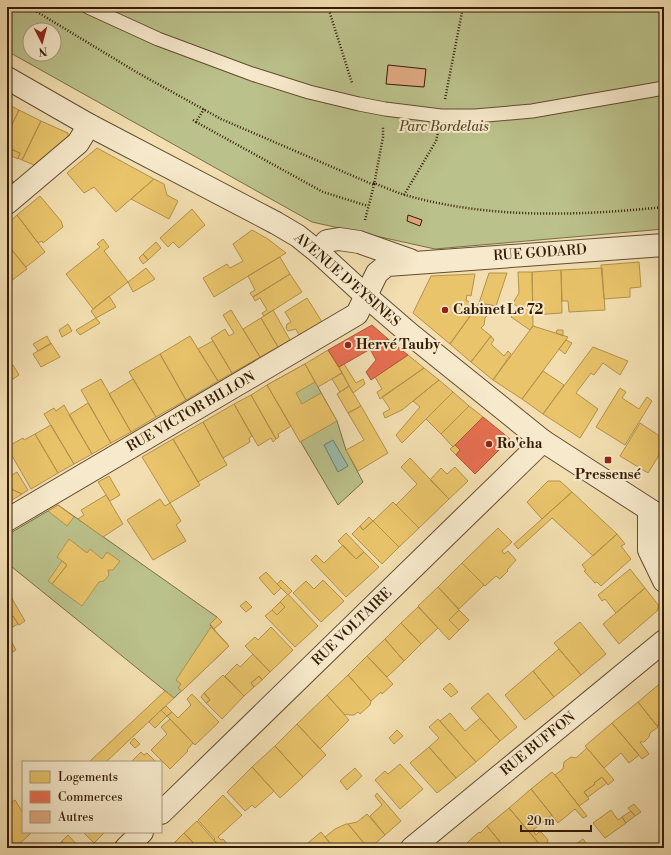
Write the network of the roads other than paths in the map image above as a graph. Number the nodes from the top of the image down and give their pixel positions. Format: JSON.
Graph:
{"nodes":[{"id":1,"x":88,"y":7,"type":"edge"},
{"id":2,"x":7,"y":78,"type":"edge"},
{"id":3,"x":664,"y":88,"type":"edge"},
{"id":4,"x":89,"y":125,"type":"junction"},
{"id":5,"x":7,"y":203,"type":"edge"},
{"id":6,"x":664,"y":244,"type":"edge"},
{"id":7,"x":318,"y":252,"type":"junction"},
{"id":8,"x":415,"y":262,"type":"junction"},
{"id":9,"x":366,"y":296,"type":"junction"},
{"id":10,"x":543,"y":441,"type":"junction"},
{"id":11,"x":656,"y":514,"type":"edge"},
{"id":12,"x":7,"y":520,"type":"edge"},
{"id":13,"x":664,"y":580,"type":"edge"},
{"id":14,"x":664,"y":641,"type":"edge"},
{"id":15,"x":162,"y":812,"type":"edge"},
{"id":16,"x":141,"y":833,"type":"edge"},
{"id":17,"x":126,"y":848,"type":"edge"},
{"id":18,"x":412,"y":848,"type":"edge"}],
"edges":[{"from":1,"to":3,"type":"lane"},
{"from":2,"to":4,"type":"street","name":"AVENUE D'EYSINES"},
{"from":4,"to":5,"type":"street"},
{"from":4,"to":7,"type":"street","name":"AVENUE D'EYSINES"},
{"from":6,"to":8,"type":"street","name":"RUE GODARD"},
{"from":7,"to":8,"type":"street"},
{"from":7,"to":9,"type":"street","name":"AVENUE D'EYSINES"},
{"from":8,"to":9,"type":"street","name":"RUE GODARD"},
{"from":9,"to":10,"type":"street","name":"AVENUE D'EYSINES"},
{"from":9,"to":12,"type":"street","name":"RUE VICTOR BILLON"},
{"from":10,"to":11,"type":"street","name":"AVENUE D'EYSINES"},
{"from":10,"to":15,"type":"street","name":"RUE VOLTAIRE"},
{"from":11,"to":13,"type":"street"},
{"from":14,"to":18,"type":"street","name":"RUE BUFFON"},
{"from":16,"to":17,"type":"street"}]}
